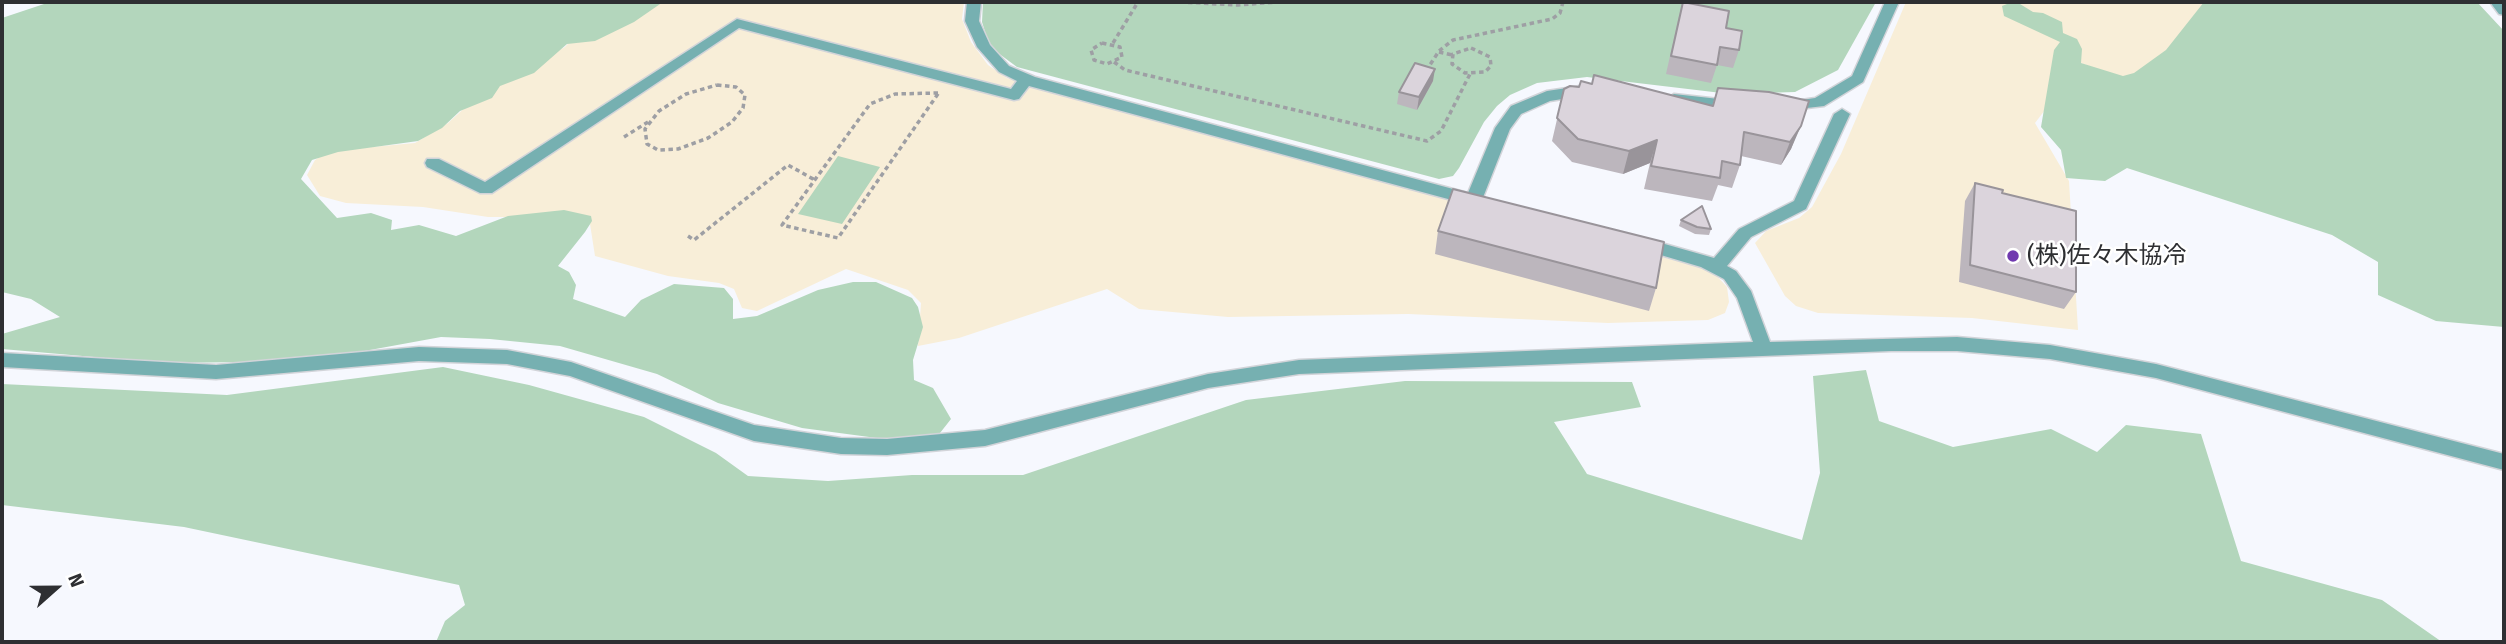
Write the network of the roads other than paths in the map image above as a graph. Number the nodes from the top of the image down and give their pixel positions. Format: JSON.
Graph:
{"nodes":[{"id":1,"x":974,"y":2,"type":"edge"},
{"id":2,"x":1892,"y":2,"type":"edge"},
{"id":3,"x":2497,"y":2,"type":"edge"},
{"id":4,"x":2504,"y":11,"type":"edge"},
{"id":5,"x":1026,"y":79,"type":"junction"},
{"id":6,"x":1604,"y":90,"type":"edge"},
{"id":7,"x":1652,"y":96,"type":"edge"},
{"id":8,"x":1753,"y":108,"type":"edge"},
{"id":9,"x":1772,"y":108,"type":"edge"},
{"id":10,"x":1842,"y":114,"type":"dead end"},
{"id":11,"x":433,"y":163,"type":"dead end"},
{"id":12,"x":1622,"y":239,"type":"edge"},
{"id":13,"x":1717,"y":267,"type":"junction"},
{"id":14,"x":1764,"y":349,"type":"junction"},
{"id":15,"x":2,"y":360,"type":"edge"},
{"id":16,"x":2504,"y":462,"type":"edge"}],
"edges":[{"from":1,"to":5,"type":"street"},
{"from":2,"to":9,"type":"street"},
{"from":3,"to":4,"type":"street"},
{"from":5,"to":6,"type":"street"},
{"from":5,"to":11,"type":"street"},
{"from":7,"to":8,"type":"street"},
{"from":10,"to":13,"type":"street"},
{"from":12,"to":13,"type":"street"},
{"from":13,"to":14,"type":"street"},
{"from":14,"to":15,"type":"street"},
{"from":14,"to":16,"type":"street"}]}
